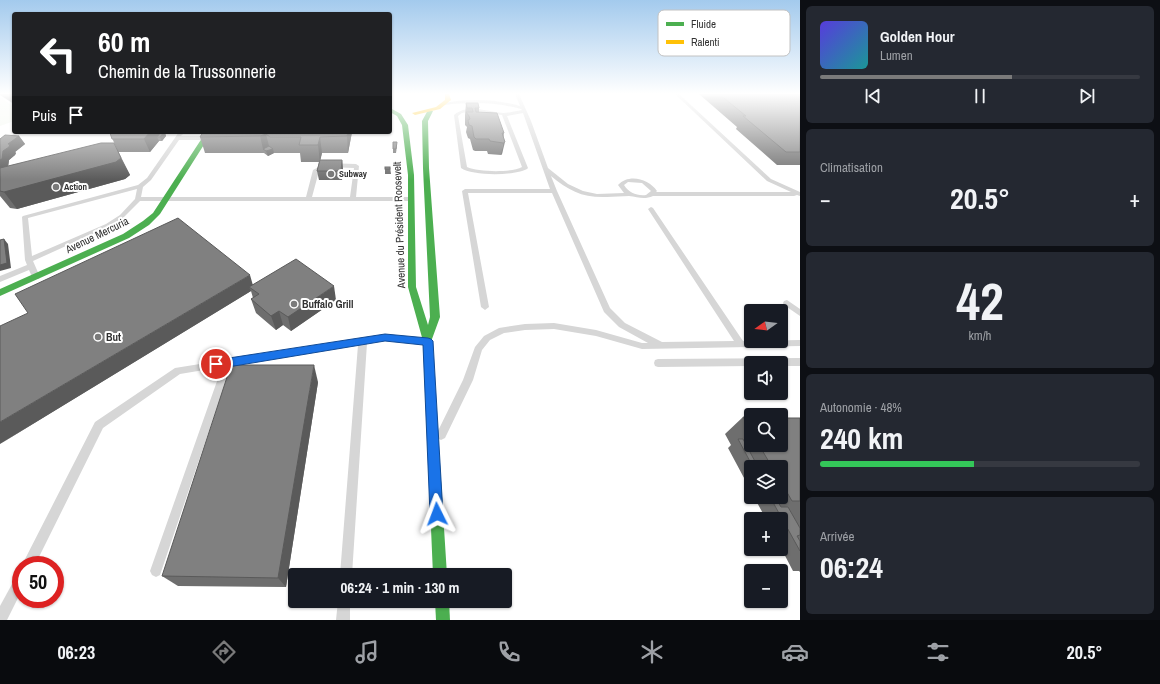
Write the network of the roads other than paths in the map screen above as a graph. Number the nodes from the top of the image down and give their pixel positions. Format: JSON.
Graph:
{"nodes":[{"id":1,"x":404,"y":123,"type":"edge"},
{"id":2,"x":425,"y":123,"type":"edge"},
{"id":3,"x":457,"y":123,"type":"edge"},
{"id":4,"x":507,"y":123,"type":"edge"},
{"id":5,"x":529,"y":123,"type":"edge"},
{"id":6,"x":708,"y":123,"type":"edge"},
{"id":7,"x":181,"y":134,"type":"edge"},
{"id":8,"x":207,"y":135,"type":"edge"},
{"id":9,"x":178,"y":138,"type":"junction"},
{"id":10,"x":546,"y":168,"type":"junction"},
{"id":11,"x":140,"y":186,"type":"junction"},
{"id":12,"x":554,"y":191,"type":"junction"},
{"id":13,"x":631,"y":194,"type":"junction"},
{"id":14,"x":653,"y":194,"type":"junction"},
{"id":15,"x":800,"y":195,"type":"edge"},
{"id":16,"x":138,"y":199,"type":"junction"},
{"id":17,"x":166,"y":199,"type":"junction"},
{"id":18,"x":309,"y":199,"type":"junction"},
{"id":19,"x":353,"y":199,"type":"junction"},
{"id":20,"x":411,"y":199,"type":"junction"},
{"id":21,"x":651,"y":209,"type":"dead end"},
{"id":22,"x":30,"y":263,"type":"junction"},
{"id":23,"x":36,"y":277,"type":"junction"},
{"id":24,"x":0,"y":279,"type":"edge"},
{"id":25,"x":0,"y":293,"type":"edge"},
{"id":26,"x":787,"y":303,"type":"dead end"},
{"id":27,"x":485,"y":307,"type":"dead end"},
{"id":28,"x":800,"y":313,"type":"edge"},
{"id":29,"x":363,"y":341,"type":"junction"},
{"id":30,"x":428,"y":341,"type":"junction"},
{"id":31,"x":800,"y":343,"type":"edge"},
{"id":32,"x":741,"y":344,"type":"junction"},
{"id":33,"x":662,"y":346,"type":"junction"},
{"id":34,"x":228,"y":362,"type":"junction"},
{"id":35,"x":800,"y":362,"type":"edge"},
{"id":36,"x":658,"y":363,"type":"dead end"},
{"id":37,"x":433,"y":452,"type":"junction"},
{"id":38,"x":33,"y":556,"type":"edge"},
{"id":39,"x":347,"y":568,"type":"edge"},
{"id":40,"x":440,"y":568,"type":"edge"},
{"id":41,"x":156,"y":571,"type":"dead end"},
{"id":42,"x":12,"y":597,"type":"edge"},
{"id":43,"x":344,"y":608,"type":"edge"},
{"id":44,"x":442,"y":608,"type":"edge"},
{"id":45,"x":0,"y":620,"type":"edge"},
{"id":46,"x":343,"y":620,"type":"edge"},
{"id":47,"x":443,"y":620,"type":"edge"}],
"edges":[{"from":1,"to":20,"type":"main road","name":"Avenue du Président Roosevelt"},
{"from":2,"to":30,"type":"main road","name":"Avenue du Président Roosevelt"},
{"from":3,"to":4,"type":"lane"},
{"from":5,"to":10,"type":"lane"},
{"from":6,"to":15,"type":"lane"},
{"from":7,"to":9,"type":"lane"},
{"from":8,"to":9,"type":"lane"},
{"from":8,"to":17,"type":"main road","name":"Avenue Mercuria"},
{"from":9,"to":11,"type":"lane"},
{"from":10,"to":12,"type":"lane"},
{"from":10,"to":13,"type":"lane"},
{"from":11,"to":16,"type":"lane"},
{"from":11,"to":22,"type":"lane"},
{"from":12,"to":27,"type":"lane"},
{"from":12,"to":33,"type":"lane"},
{"from":13,"to":14,"type":"lane"},
{"from":13,"to":14,"type":"lane"},
{"from":14,"to":15,"type":"lane"},
{"from":16,"to":17,"type":"lane"},
{"from":16,"to":22,"type":"lane"},
{"from":17,"to":18,"type":"lane"},
{"from":17,"to":23,"type":"main road","name":"Avenue Mercuria"},
{"from":18,"to":19,"type":"lane"},
{"from":18,"to":19,"type":"lane"},
{"from":19,"to":20,"type":"lane"},
{"from":20,"to":30,"type":"main road","name":"Avenue du Président Roosevelt"},
{"from":21,"to":32,"type":"lane"},
{"from":22,"to":23,"type":"lane"},
{"from":22,"to":24,"type":"lane"},
{"from":23,"to":25,"type":"main road","name":"Avenue Mercuria"},
{"from":26,"to":28,"type":"lane"},
{"from":29,"to":30,"type":"lane"},
{"from":29,"to":34,"type":"lane"},
{"from":29,"to":39,"type":"lane"},
{"from":30,"to":37,"type":"main road","name":"Avenue du Président Roosevelt"},
{"from":31,"to":32,"type":"lane"},
{"from":32,"to":33,"type":"lane"},
{"from":33,"to":37,"type":"lane"},
{"from":34,"to":38,"type":"lane"},
{"from":34,"to":41,"type":"lane"},
{"from":35,"to":36,"type":"lane"},
{"from":37,"to":40,"type":"main road","name":"Avenue du Président Roosevelt"},
{"from":42,"to":45,"type":"lane"},
{"from":43,"to":46,"type":"lane"},
{"from":44,"to":47,"type":"main road"}]}
